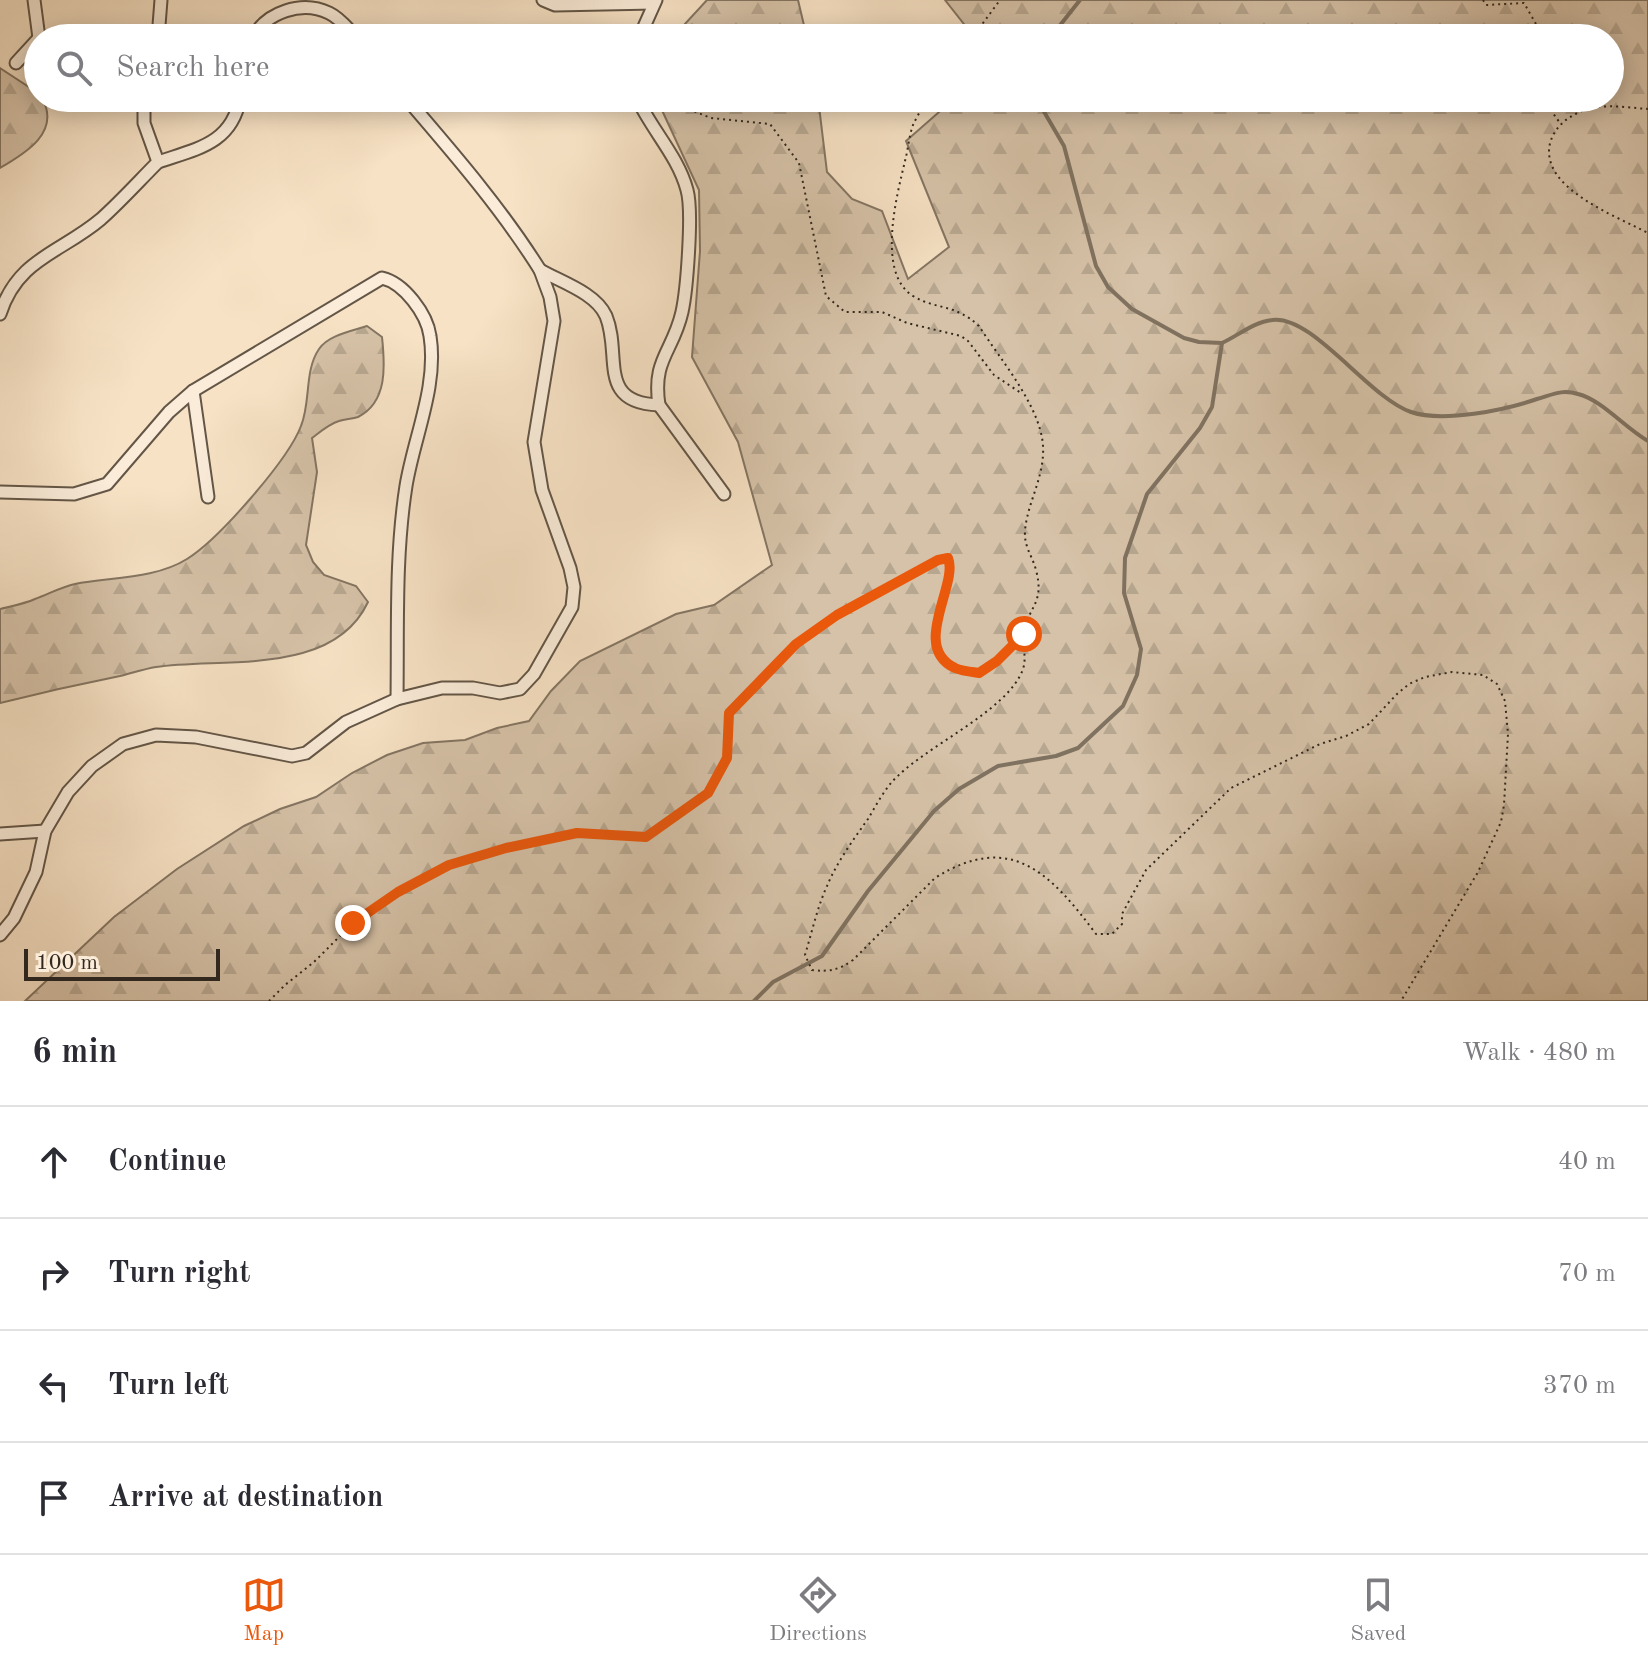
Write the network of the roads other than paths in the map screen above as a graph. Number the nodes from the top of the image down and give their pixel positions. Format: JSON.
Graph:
{"nodes":[{"id":1,"x":34,"y":0,"type":"edge"},
{"id":2,"x":161,"y":0,"type":"edge"},
{"id":3,"x":543,"y":0,"type":"edge"},
{"id":4,"x":655,"y":2,"type":"edge"},
{"id":5,"x":39,"y":24,"type":"edge"},
{"id":6,"x":159,"y":24,"type":"edge"},
{"id":7,"x":262,"y":24,"type":"edge"},
{"id":8,"x":343,"y":24,"type":"edge"},
{"id":9,"x":645,"y":24,"type":"edge"},
{"id":10,"x":24,"y":55,"type":"edge"},
{"id":11,"x":16,"y":63,"type":"dead end"},
{"id":12,"x":144,"y":112,"type":"edge"},
{"id":13,"x":236,"y":112,"type":"edge"},
{"id":14,"x":418,"y":112,"type":"edge"},
{"id":15,"x":645,"y":112,"type":"edge"},
{"id":16,"x":158,"y":162,"type":"junction"},
{"id":17,"x":540,"y":270,"type":"junction"},
{"id":18,"x":0,"y":314,"type":"edge"},
{"id":19,"x":193,"y":391,"type":"junction"},
{"id":20,"x":659,"y":405,"type":"junction"},
{"id":21,"x":0,"y":492,"type":"edge"},
{"id":22,"x":724,"y":494,"type":"dead end"},
{"id":23,"x":208,"y":497,"type":"dead end"},
{"id":24,"x":397,"y":699,"type":"junction"},
{"id":25,"x":45,"y":831,"type":"junction"},
{"id":26,"x":0,"y":834,"type":"edge"},
{"id":27,"x":0,"y":935,"type":"edge"}],
"edges":[{"from":1,"to":5,"type":"street"},
{"from":2,"to":6,"type":"street"},
{"from":3,"to":4,"type":"street"},
{"from":4,"to":9,"type":"street"},
{"from":7,"to":8,"type":"street"},
{"from":10,"to":11,"type":"street"},
{"from":12,"to":16,"type":"street"},
{"from":13,"to":16,"type":"street"},
{"from":14,"to":17,"type":"street"},
{"from":15,"to":20,"type":"street"},
{"from":16,"to":18,"type":"street"},
{"from":17,"to":20,"type":"street"},
{"from":17,"to":24,"type":"street"},
{"from":19,"to":21,"type":"street"},
{"from":19,"to":23,"type":"street"},
{"from":19,"to":24,"type":"street"},
{"from":20,"to":22,"type":"street"},
{"from":24,"to":25,"type":"street"},
{"from":25,"to":26,"type":"street"},
{"from":25,"to":27,"type":"street"}]}
